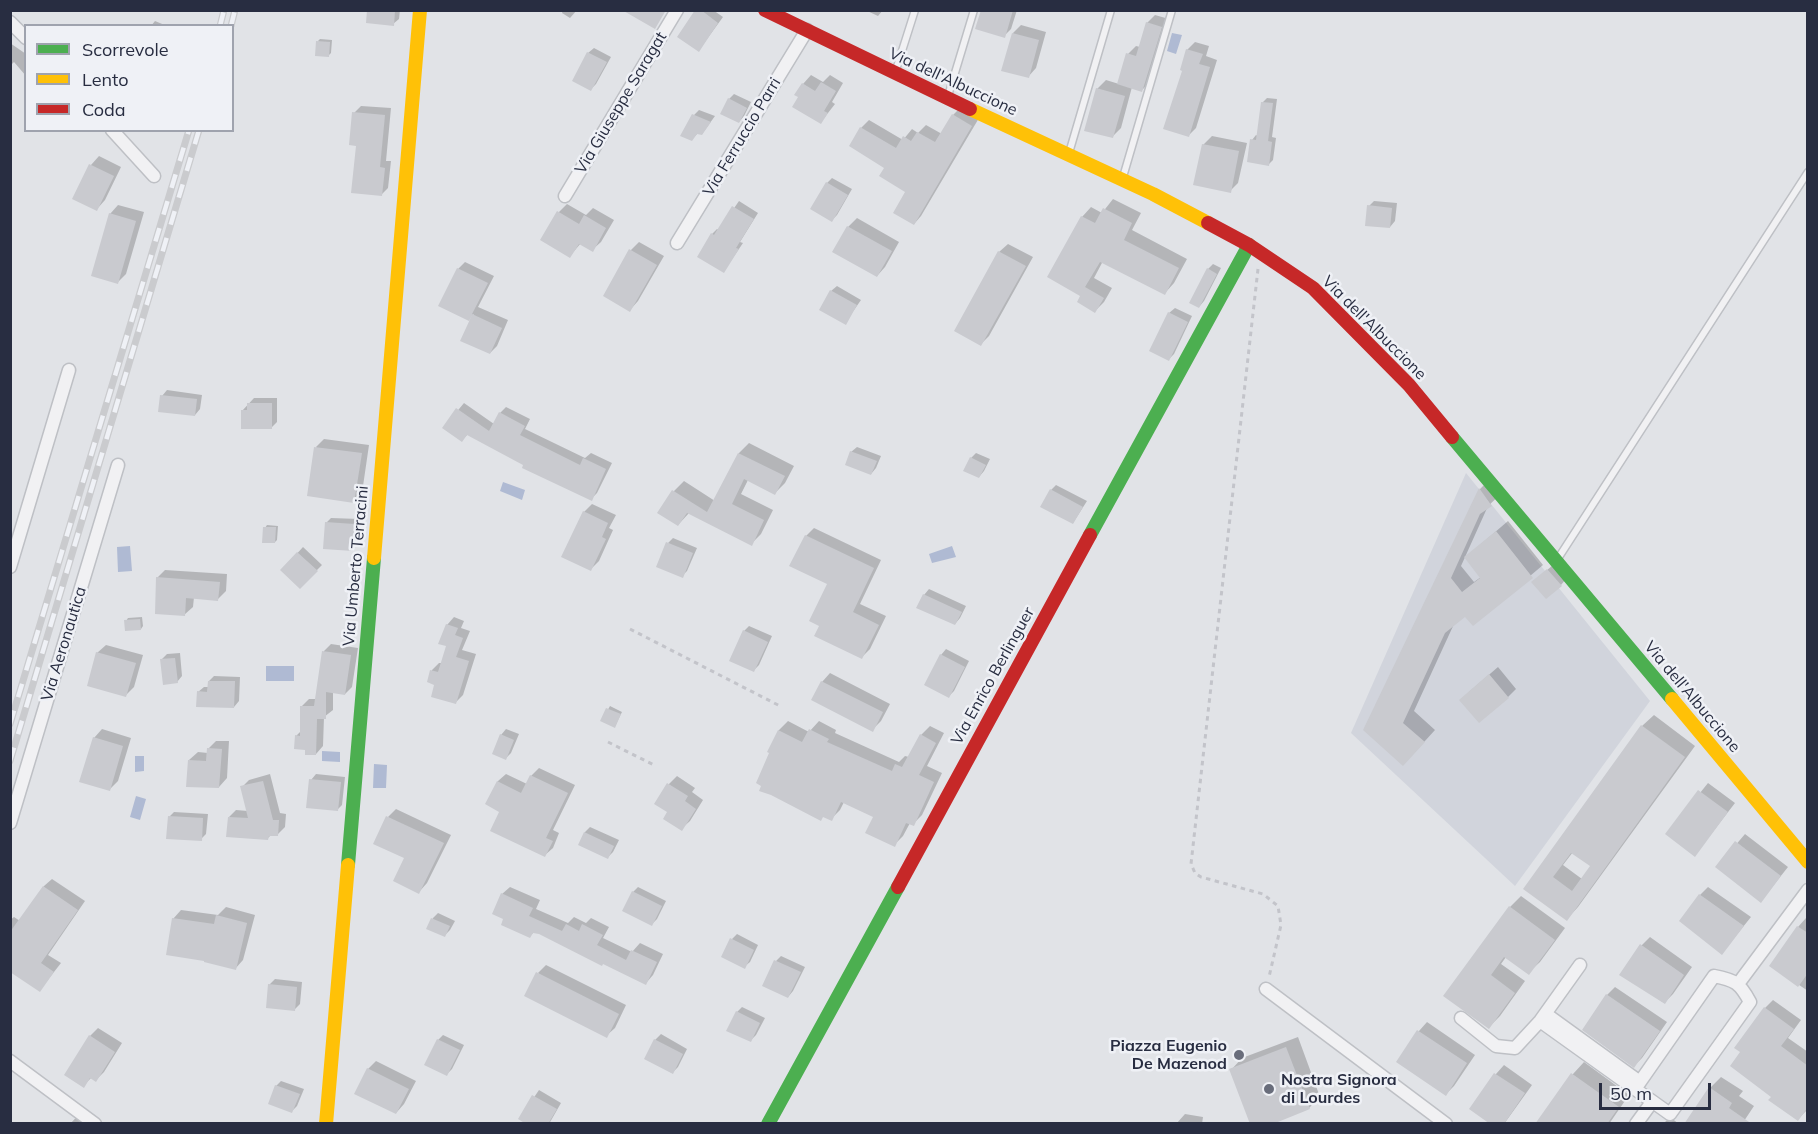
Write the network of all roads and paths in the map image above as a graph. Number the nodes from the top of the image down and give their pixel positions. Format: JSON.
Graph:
{"nodes":[{"id":1,"x":420,"y":10,"type":"edge"},
{"id":2,"x":677,"y":10,"type":"edge"},
{"id":3,"x":765,"y":10,"type":"edge"},
{"id":4,"x":915,"y":10,"type":"edge"},
{"id":5,"x":974,"y":10,"type":"edge"},
{"id":6,"x":1111,"y":10,"type":"edge"},
{"id":7,"x":1172,"y":10,"type":"edge"},
{"id":8,"x":10,"y":22,"type":"edge"},
{"id":9,"x":807,"y":30,"type":"junction"},
{"id":10,"x":24,"y":36,"type":"edge"},
{"id":11,"x":895,"y":74,"type":"junction"},
{"id":12,"x":947,"y":98,"type":"junction"},
{"id":13,"x":114,"y":132,"type":"edge"},
{"id":14,"x":1069,"y":154,"type":"junction"},
{"id":15,"x":1808,"y":172,"type":"edge"},
{"id":16,"x":154,"y":176,"type":"dead end"},
{"id":17,"x":1123,"y":180,"type":"junction"},
{"id":18,"x":565,"y":196,"type":"dead end"},
{"id":19,"x":677,"y":243,"type":"dead end"},
{"id":20,"x":1254,"y":248,"type":"junction"},
{"id":21,"x":69,"y":370,"type":"dead end"},
{"id":22,"x":118,"y":465,"type":"dead end"},
{"id":23,"x":1557,"y":561,"type":"junction"},
{"id":24,"x":10,"y":567,"type":"edge"},
{"id":25,"x":630,"y":629,"type":"dead end"},
{"id":26,"x":780,"y":706,"type":"dead end"},
{"id":27,"x":608,"y":742,"type":"dead end"},
{"id":28,"x":654,"y":765,"type":"dead end"},
{"id":29,"x":10,"y":823,"type":"edge"},
{"id":30,"x":1808,"y":862,"type":"edge"},
{"id":31,"x":1808,"y":890,"type":"edge"},
{"id":32,"x":1580,"y":965,"type":"dead end"},
{"id":33,"x":1738,"y":984,"type":"junction"},
{"id":34,"x":1266,"y":989,"type":"joint"},
{"id":35,"x":1543,"y":1017,"type":"junction"},
{"id":36,"x":1461,"y":1018,"type":"dead end"},
{"id":37,"x":10,"y":1061,"type":"edge"},
{"id":38,"x":1637,"y":1085,"type":"junction"},
{"id":39,"x":1652,"y":1102,"type":"junction"},
{"id":40,"x":95,"y":1124,"type":"edge"},
{"id":41,"x":326,"y":1124,"type":"edge"},
{"id":42,"x":768,"y":1124,"type":"edge"},
{"id":43,"x":1446,"y":1124,"type":"edge"},
{"id":44,"x":1636,"y":1124,"type":"edge"}],
"edges":[{"from":1,"to":41,"type":"street","name":"Via Umberto Terracini"},
{"from":2,"to":18,"type":"street","name":"Via Giuseppe Saragat"},
{"from":3,"to":9,"type":"street","name":"Via dell'Albuccione"},
{"from":4,"to":11,"type":"lane"},
{"from":5,"to":12,"type":"lane"},
{"from":6,"to":14,"type":"lane"},
{"from":7,"to":17,"type":"lane"},
{"from":8,"to":10,"type":"street"},
{"from":9,"to":11,"type":"street","name":"Via dell'Albuccione"},
{"from":9,"to":19,"type":"street","name":"Via Ferruccio Parri"},
{"from":11,"to":12,"type":"street","name":"Via dell'Albuccione"},
{"from":12,"to":14,"type":"street","name":"Via dell'Albuccione"},
{"from":13,"to":16,"type":"street"},
{"from":14,"to":17,"type":"street","name":"Via dell'Albuccione"},
{"from":15,"to":23,"type":"lane"},
{"from":17,"to":20,"type":"street","name":"Via dell'Albuccione"},
{"from":20,"to":23,"type":"street","name":"Via dell'Albuccione"},
{"from":20,"to":34,"type":"path"},
{"from":20,"to":42,"type":"street","name":"Via Enrico Berlinguer"},
{"from":21,"to":24,"type":"street"},
{"from":22,"to":29,"type":"street","name":"Via Aeronautica"},
{"from":23,"to":30,"type":"street","name":"Via dell'Albuccione"},
{"from":25,"to":26,"type":"path"},
{"from":27,"to":28,"type":"path"},
{"from":31,"to":33,"type":"street"},
{"from":32,"to":35,"type":"street"},
{"from":33,"to":38,"type":"street"},
{"from":33,"to":39,"type":"street"},
{"from":34,"to":43,"type":"street"},
{"from":35,"to":36,"type":"street"},
{"from":35,"to":38,"type":"street"},
{"from":37,"to":40,"type":"street"},
{"from":38,"to":39,"type":"street"},
{"from":39,"to":44,"type":"street"}]}
